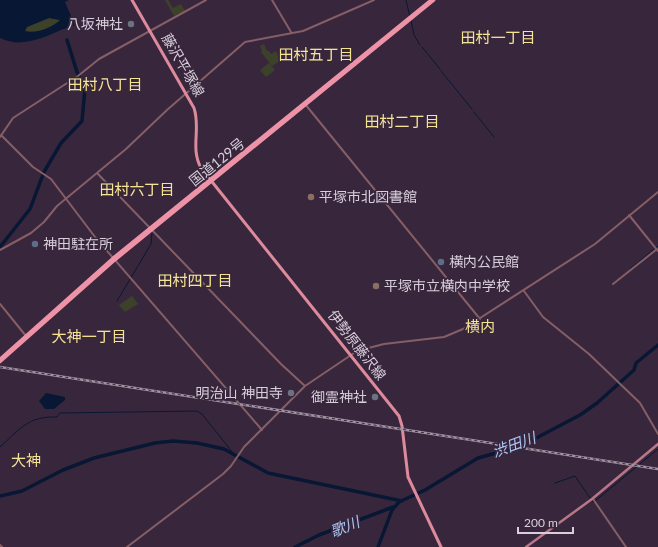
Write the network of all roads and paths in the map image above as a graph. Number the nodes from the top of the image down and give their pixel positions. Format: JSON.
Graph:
{"nodes":[{"id":1,"x":132,"y":0,"type":"edge"},
{"id":2,"x":206,"y":0,"type":"edge"},
{"id":3,"x":272,"y":0,"type":"edge"},
{"id":4,"x":374,"y":0,"type":"edge"},
{"id":5,"x":431,"y":0,"type":"edge"},
{"id":6,"x":434,"y":0,"type":"edge"},
{"id":7,"x":410,"y":18,"type":"junction"},
{"id":8,"x":150,"y":31,"type":"junction"},
{"id":9,"x":291,"y":32,"type":"junction"},
{"id":10,"x":186,"y":93,"type":"junction"},
{"id":11,"x":305,"y":103,"type":"junction"},
{"id":12,"x":1,"y":136,"type":"edge"},
{"id":13,"x":97,"y":173,"type":"junction"},
{"id":14,"x":210,"y":181,"type":"junction"},
{"id":15,"x":658,"y":192,"type":"edge"},
{"id":16,"x":66,"y":198,"type":"junction"},
{"id":17,"x":629,"y":215,"type":"junction"},
{"id":18,"x":151,"y":229,"type":"junction"},
{"id":19,"x":0,"y":250,"type":"edge"},
{"id":20,"x":657,"y":250,"type":"edge"},
{"id":21,"x":114,"y":259,"type":"junction"},
{"id":22,"x":613,"y":284,"type":"dead end"},
{"id":23,"x":524,"y":291,"type":"junction"},
{"id":24,"x":0,"y":304,"type":"edge"},
{"id":25,"x":480,"y":319,"type":"junction"},
{"id":26,"x":27,"y":338,"type":"junction"},
{"id":27,"x":351,"y":355,"type":"junction"},
{"id":28,"x":0,"y":359,"type":"edge"},
{"id":29,"x":0,"y":362,"type":"edge"},
{"id":30,"x":305,"y":386,"type":"junction"},
{"id":31,"x":262,"y":430,"type":"junction"},
{"id":32,"x":658,"y":434,"type":"edge"},
{"id":33,"x":658,"y":444,"type":"edge"},
{"id":34,"x":592,"y":499,"type":"junction"},
{"id":35,"x":127,"y":547,"type":"edge"},
{"id":36,"x":441,"y":547,"type":"edge"},
{"id":37,"x":526,"y":547,"type":"edge"},
{"id":38,"x":626,"y":547,"type":"edge"}],
"edges":[{"from":1,"to":8,"type":"main road","name":"藤沢平塚線"},
{"from":2,"to":8,"type":"street"},
{"from":3,"to":9,"type":"street"},
{"from":4,"to":9,"type":"street"},
{"from":5,"to":7,"type":"highway","name":"国道129号"},
{"from":6,"to":7,"type":"highway","name":"国道129号"},
{"from":7,"to":11,"type":"highway","name":"国道129号"},
{"from":8,"to":10,"type":"main road","name":"藤沢平塚線"},
{"from":8,"to":12,"type":"street"},
{"from":9,"to":10,"type":"street"},
{"from":10,"to":13,"type":"street"},
{"from":10,"to":14,"type":"main road","name":"藤沢平塚線"},
{"from":11,"to":14,"type":"highway","name":"国道129号"},
{"from":11,"to":25,"type":"street"},
{"from":12,"to":16,"type":"street"},
{"from":13,"to":16,"type":"street"},
{"from":13,"to":18,"type":"street"},
{"from":14,"to":18,"type":"highway","name":"国道129号"},
{"from":14,"to":27,"type":"main road","name":"伊勢原藤沢線"},
{"from":15,"to":17,"type":"street"},
{"from":16,"to":19,"type":"street"},
{"from":16,"to":21,"type":"street"},
{"from":17,"to":20,"type":"street"},
{"from":17,"to":23,"type":"street"},
{"from":18,"to":21,"type":"highway","name":"国道129号"},
{"from":18,"to":30,"type":"street"},
{"from":20,"to":22,"type":"street"},
{"from":21,"to":26,"type":"highway","name":"国道129号"},
{"from":21,"to":31,"type":"street"},
{"from":23,"to":25,"type":"street"},
{"from":23,"to":32,"type":"street"},
{"from":24,"to":26,"type":"street"},
{"from":25,"to":27,"type":"street"},
{"from":26,"to":28,"type":"highway","name":"国道129号"},
{"from":26,"to":29,"type":"highway","name":"国道129号"},
{"from":27,"to":30,"type":"street"},
{"from":27,"to":36,"type":"main road","name":"伊勢原藤沢線"},
{"from":30,"to":31,"type":"street"},
{"from":31,"to":35,"type":"street"},
{"from":33,"to":34,"type":"main road"},
{"from":34,"to":37,"type":"main road"},
{"from":34,"to":38,"type":"street"}]}
